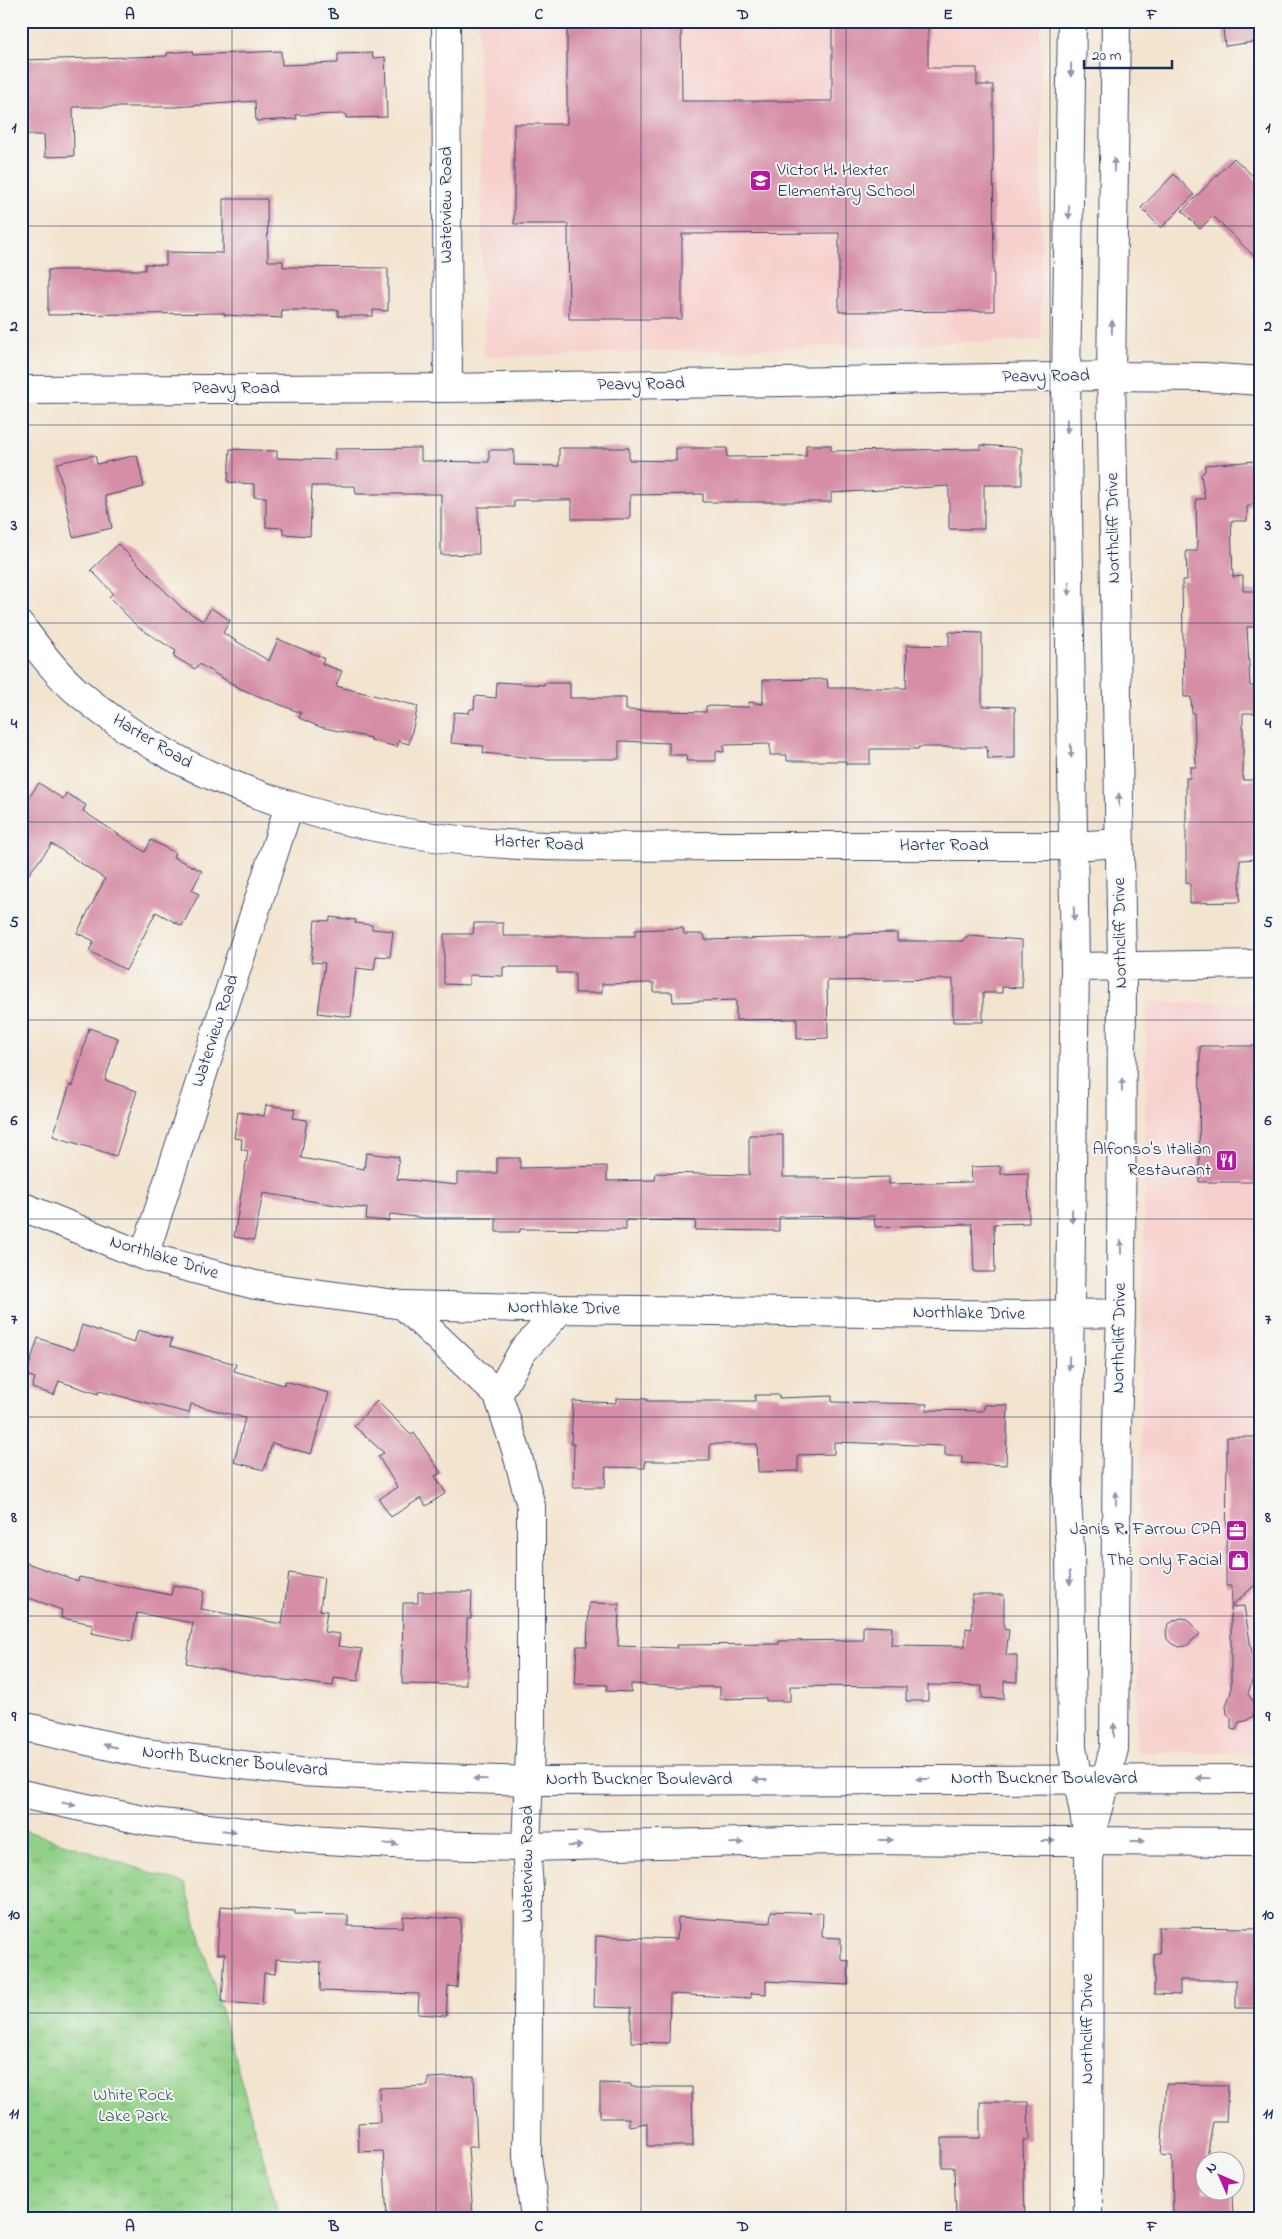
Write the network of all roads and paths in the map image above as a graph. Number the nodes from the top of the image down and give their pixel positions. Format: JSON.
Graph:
{"nodes":[{"id":1,"x":446,"y":21,"type":"edge"},
{"id":2,"x":1072,"y":21,"type":"edge"},
{"id":3,"x":1116,"y":21,"type":"edge"},
{"id":4,"x":1111,"y":376,"type":"junction"},
{"id":5,"x":1066,"y":378,"type":"junction"},
{"id":6,"x":1261,"y":381,"type":"edge"},
{"id":7,"x":448,"y":388,"type":"junction"},
{"id":8,"x":21,"y":390,"type":"edge"},
{"id":9,"x":21,"y":626,"type":"edge"},
{"id":10,"x":289,"y":806,"type":"junction"},
{"id":11,"x":1120,"y":842,"type":"junction"},
{"id":12,"x":1072,"y":846,"type":"junction"},
{"id":13,"x":1261,"y":964,"type":"edge"},
{"id":14,"x":1122,"y":965,"type":"junction"},
{"id":15,"x":1075,"y":967,"type":"junction"},
{"id":16,"x":21,"y":1206,"type":"edge"},
{"id":17,"x":144,"y":1256,"type":"junction"},
{"id":18,"x":403,"y":1305,"type":"junction"},
{"id":19,"x":561,"y":1309,"type":"junction"},
{"id":20,"x":1121,"y":1313,"type":"junction"},
{"id":21,"x":1070,"y":1315,"type":"junction"},
{"id":22,"x":498,"y":1396,"type":"junction"},
{"id":23,"x":21,"y":1726,"type":"edge"},
{"id":24,"x":1076,"y":1778,"type":"junction"},
{"id":25,"x":1108,"y":1778,"type":"junction"},
{"id":26,"x":1261,"y":1779,"type":"edge"},
{"id":27,"x":529,"y":1780,"type":"junction"},
{"id":28,"x":21,"y":1794,"type":"edge"},
{"id":29,"x":1089,"y":1841,"type":"junction"},
{"id":30,"x":1261,"y":1842,"type":"edge"},
{"id":31,"x":526,"y":1848,"type":"junction"},
{"id":32,"x":535,"y":2218,"type":"edge"},
{"id":33,"x":1088,"y":2218,"type":"edge"}],
"edges":[{"from":1,"to":7,"type":"street","name":"Waterview Road"},
{"from":2,"to":5,"type":"street","name":"Northcliff Drive","one_way":true},
{"from":4,"to":3,"type":"street","name":"Northcliff Drive","one_way":true},
{"from":4,"to":5,"type":"street","name":"Peavy Road"},
{"from":4,"to":6,"type":"street","name":"Peavy Road"},
{"from":11,"to":4,"type":"street","name":"Northcliff Drive","one_way":true},
{"from":5,"to":7,"type":"street","name":"Peavy Road"},
{"from":5,"to":12,"type":"street","name":"Northcliff Drive","one_way":true},
{"from":7,"to":8,"type":"street","name":"Peavy Road"},
{"from":9,"to":10,"type":"street","name":"Harter Road"},
{"from":10,"to":12,"type":"street","name":"Harter Road"},
{"from":10,"to":17,"type":"street","name":"Waterview Road"},
{"from":11,"to":12,"type":"street","name":"Harter Road"},
{"from":11,"to":14,"type":"street","name":"Northcliff Drive"},
{"from":12,"to":15,"type":"street","name":"Northcliff Drive","one_way":true},
{"from":13,"to":14,"type":"street"},
{"from":14,"to":15,"type":"street"},
{"from":20,"to":14,"type":"street","name":"Northcliff Drive","one_way":true},
{"from":15,"to":21,"type":"street","name":"Northcliff Drive","one_way":true},
{"from":16,"to":17,"type":"street","name":"Northlake Drive"},
{"from":17,"to":18,"type":"street","name":"Northlake Drive"},
{"from":18,"to":19,"type":"street","name":"Northlake Drive"},
{"from":18,"to":22,"type":"street","name":"Waterview Road"},
{"from":19,"to":21,"type":"street","name":"Northlake Drive"},
{"from":19,"to":22,"type":"street"},
{"from":20,"to":21,"type":"street","name":"Northlake Drive"},
{"from":25,"to":20,"type":"street","name":"Northcliff Drive","one_way":true},
{"from":21,"to":24,"type":"street","name":"Northcliff Drive","one_way":true},
{"from":22,"to":27,"type":"street","name":"Waterview Road"},
{"from":27,"to":23,"type":"street","name":"North Buckner Boulevard","one_way":true},
{"from":24,"to":25,"type":"street","name":"North Buckner Boulevard"},
{"from":24,"to":27,"type":"street","name":"North Buckner Boulevard","one_way":true},
{"from":24,"to":29,"type":"street","name":"Northcliff Drive"},
{"from":26,"to":25,"type":"street","name":"North Buckner Boulevard","one_way":true},
{"from":25,"to":29,"type":"street","name":"Northcliff Drive"},
{"from":27,"to":31,"type":"street","name":"Waterview Road"},
{"from":28,"to":31,"type":"street","one_way":true},
{"from":29,"to":30,"type":"street","one_way":true},
{"from":31,"to":29,"type":"street","one_way":true},
{"from":29,"to":33,"type":"street","name":"Northcliff Drive"},
{"from":31,"to":32,"type":"street","name":"Waterview Road"}]}
